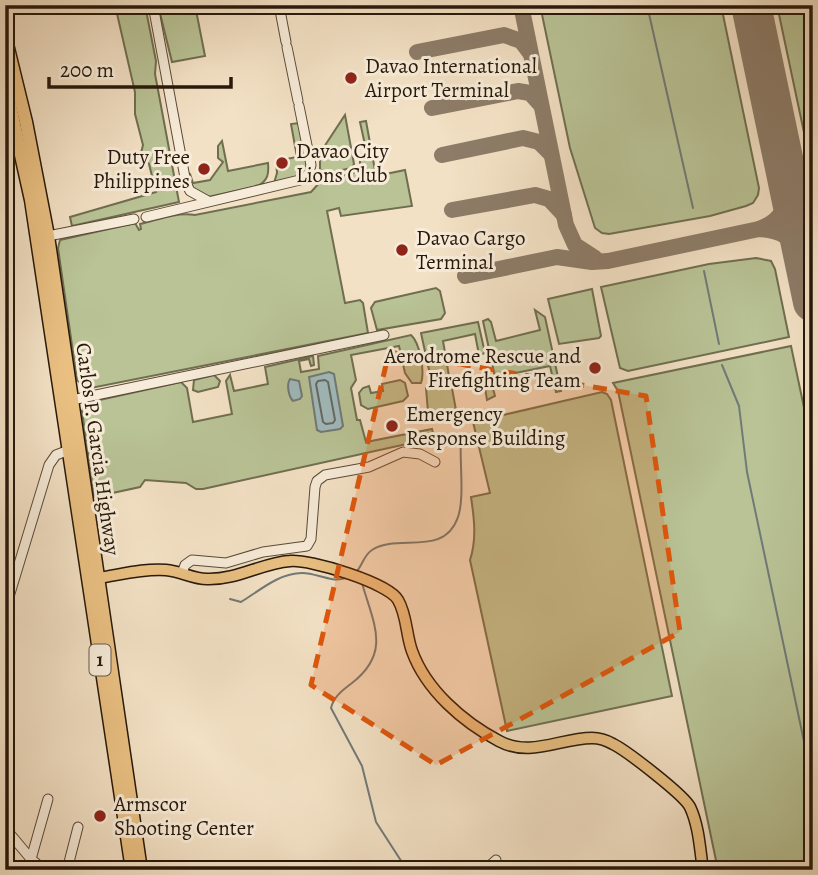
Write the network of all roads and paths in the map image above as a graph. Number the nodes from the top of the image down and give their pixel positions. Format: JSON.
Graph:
{"nodes":[{"id":1,"x":153,"y":5,"type":"edge"},
{"id":2,"x":279,"y":5,"type":"edge"},
{"id":3,"x":5,"y":36,"type":"edge"},
{"id":4,"x":166,"y":72,"type":"junction"},
{"id":5,"x":5,"y":83,"type":"edge"},
{"id":6,"x":208,"y":201,"type":"junction"},
{"id":7,"x":187,"y":208,"type":"junction"},
{"id":8,"x":146,"y":217,"type":"dead end"},
{"id":9,"x":134,"y":219,"type":"dead end"},
{"id":10,"x":43,"y":237,"type":"junction"},
{"id":11,"x":384,"y":335,"type":"dead end"},
{"id":12,"x":65,"y":397,"type":"junction"},
{"id":13,"x":69,"y":450,"type":"junction"},
{"id":14,"x":435,"y":462,"type":"dead end"},
{"id":15,"x":83,"y":501,"type":"junction"},
{"id":16,"x":181,"y":573,"type":"junction"},
{"id":17,"x":98,"y":578,"type":"junction"},
{"id":18,"x":5,"y":610,"type":"edge"},
{"id":19,"x":99,"y":618,"type":"junction"},
{"id":20,"x":48,"y":799,"type":"dead end"},
{"id":21,"x":78,"y":827,"type":"dead end"},
{"id":22,"x":5,"y":828,"type":"edge"},
{"id":23,"x":31,"y":859,"type":"junction"},
{"id":24,"x":496,"y":860,"type":"dead end"},
{"id":25,"x":136,"y":868,"type":"edge"},
{"id":26,"x":44,"y":870,"type":"edge"},
{"id":27,"x":67,"y":870,"type":"edge"},
{"id":28,"x":113,"y":870,"type":"edge"},
{"id":29,"x":485,"y":870,"type":"edge"},
{"id":30,"x":704,"y":870,"type":"edge"}],
"edges":[{"from":1,"to":4,"type":"street"},
{"from":2,"to":6,"type":"street"},
{"from":3,"to":10,"type":"highway","name":"Carlos P. Garcia Highway","number":"1"},
{"from":4,"to":6,"type":"street"},
{"from":4,"to":7,"type":"street"},
{"from":5,"to":10,"type":"highway","name":"Carlos P. Garcia Highway","number":"1"},
{"from":6,"to":7,"type":"street"},
{"from":7,"to":8,"type":"street"},
{"from":9,"to":10,"type":"street"},
{"from":10,"to":12,"type":"highway","name":"Carlos P. Garcia Highway","number":"1"},
{"from":11,"to":12,"type":"street"},
{"from":12,"to":13,"type":"highway","name":"Carlos P. Garcia Highway","number":"1"},
{"from":12,"to":15,"type":"highway","name":"Carlos P. Garcia Highway","number":"1"},
{"from":13,"to":15,"type":"highway","name":"Carlos P. Garcia Highway","number":"1"},
{"from":13,"to":18,"type":"street"},
{"from":14,"to":16,"type":"street"},
{"from":15,"to":17,"type":"highway","name":"Carlos P. Garcia Highway","number":"1"},
{"from":15,"to":19,"type":"highway","name":"Carlos P. Garcia Highway","number":"1"},
{"from":16,"to":17,"type":"main road"},
{"from":16,"to":30,"type":"main road"},
{"from":17,"to":19,"type":"highway","name":"Carlos P. Garcia Highway","number":"1"},
{"from":19,"to":25,"type":"highway","name":"Carlos P. Garcia Highway","number":"1"},
{"from":20,"to":23,"type":"street"},
{"from":21,"to":27,"type":"street"},
{"from":22,"to":23,"type":"street"},
{"from":23,"to":26,"type":"street"},
{"from":24,"to":29,"type":"street"},
{"from":25,"to":28,"type":"street"}]}
